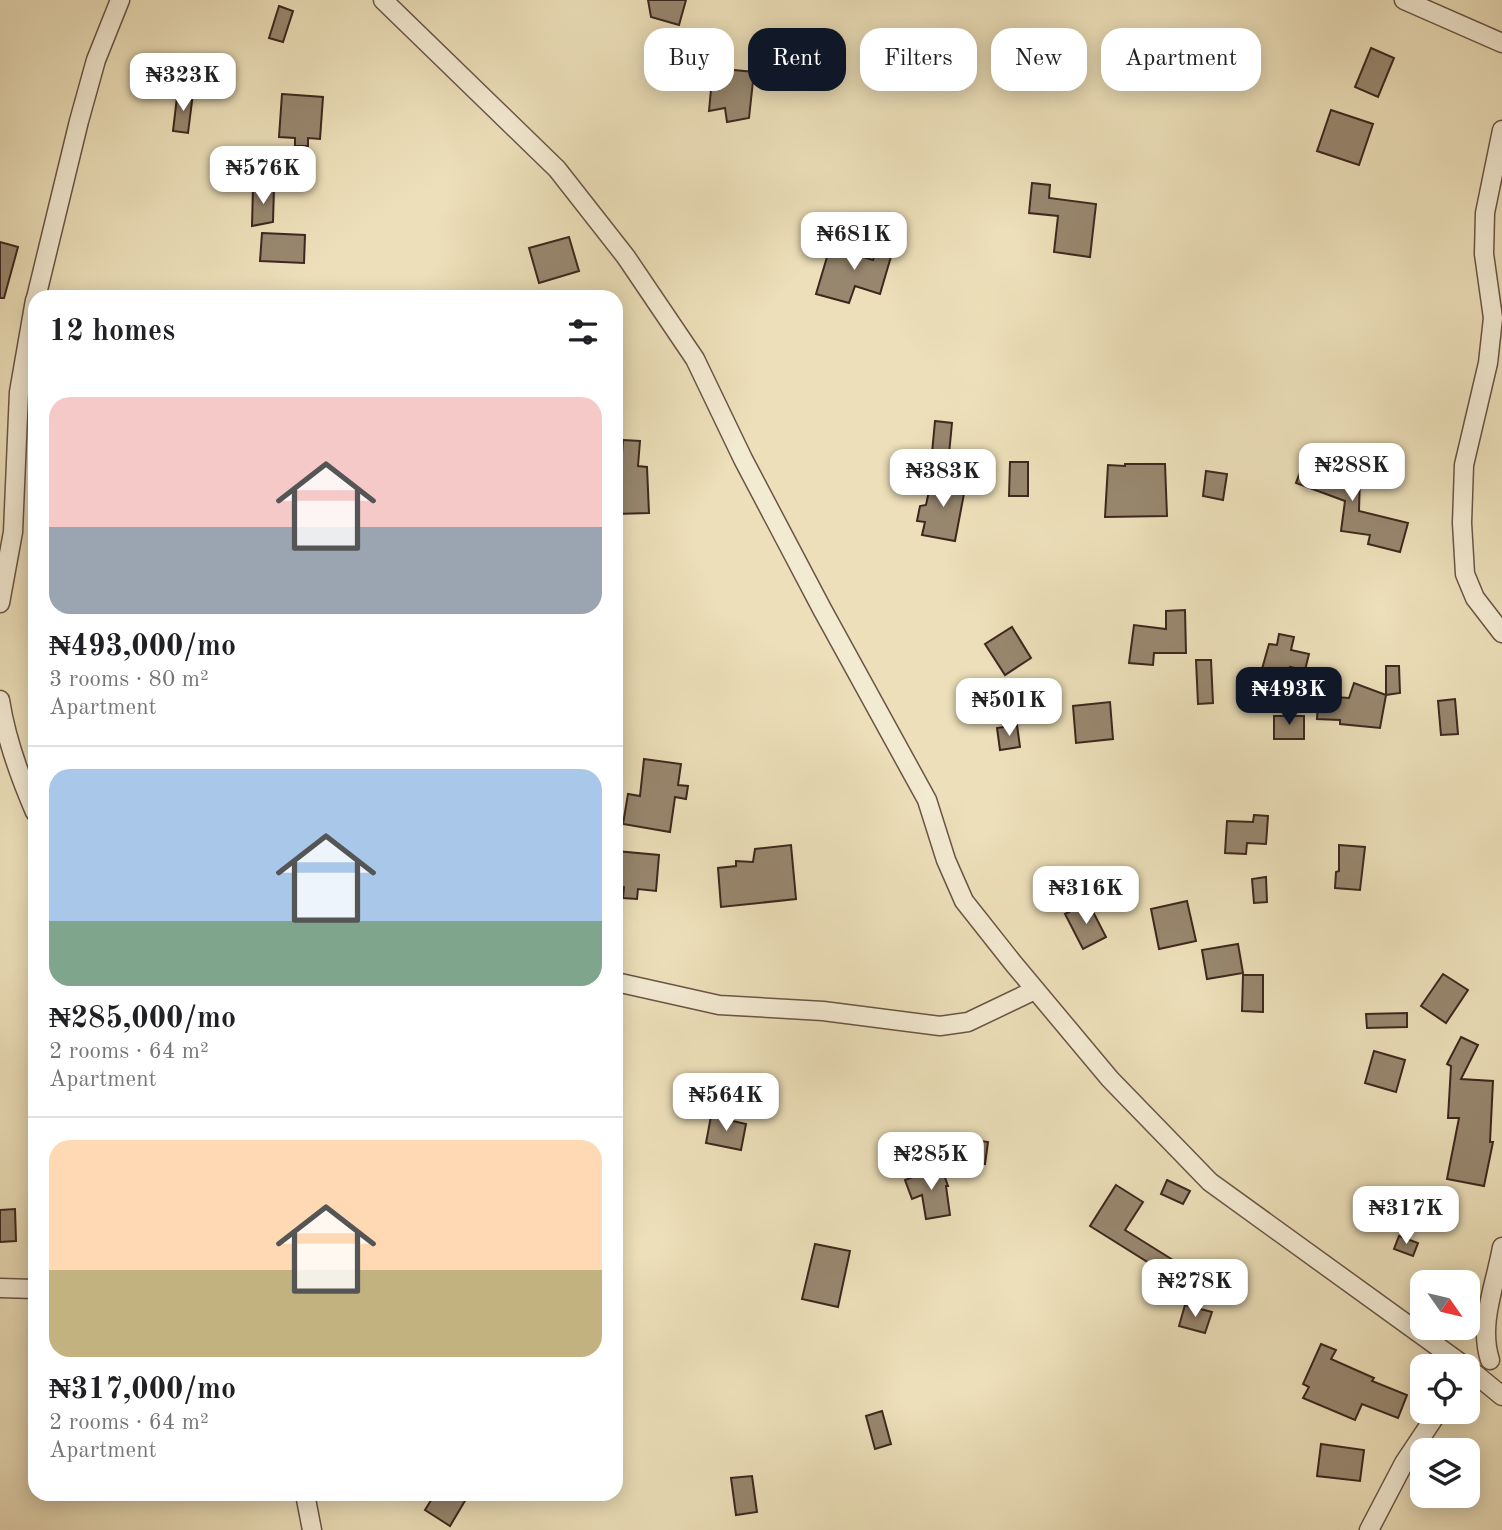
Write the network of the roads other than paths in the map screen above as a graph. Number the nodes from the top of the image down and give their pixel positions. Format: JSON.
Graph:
{"nodes":[{"id":1,"x":120,"y":0,"type":"edge"},
{"id":2,"x":383,"y":0,"type":"edge"},
{"id":3,"x":1404,"y":0,"type":"edge"},
{"id":4,"x":1502,"y":43,"type":"edge"},
{"id":5,"x":1502,"y":130,"type":"edge"},
{"id":6,"x":37,"y":290,"type":"edge"},
{"id":7,"x":28,"y":340,"type":"edge"},
{"id":8,"x":0,"y":603,"type":"edge"},
{"id":9,"x":1502,"y":633,"type":"edge"},
{"id":10,"x":0,"y":700,"type":"edge"},
{"id":11,"x":28,"y":796,"type":"edge"},
{"id":12,"x":623,"y":984,"type":"edge"},
{"id":13,"x":1035,"y":990,"type":"junction"},
{"id":14,"x":1502,"y":1247,"type":"edge"},
{"id":15,"x":0,"y":1288,"type":"edge"},
{"id":16,"x":28,"y":1289,"type":"edge"},
{"id":17,"x":1446,"y":1354,"type":"edge"},
{"id":18,"x":1496,"y":1357,"type":"edge"},
{"id":19,"x":1480,"y":1365,"type":"edge"},
{"id":20,"x":1480,"y":1379,"type":"edge"},
{"id":21,"x":1502,"y":1396,"type":"edge"},
{"id":22,"x":1430,"y":1424,"type":"edge"},
{"id":23,"x":306,"y":1501,"type":"edge"},
{"id":24,"x":312,"y":1530,"type":"edge"},
{"id":25,"x":1369,"y":1530,"type":"edge"}],
"edges":[{"from":1,"to":6,"type":"street"},
{"from":2,"to":13,"type":"street"},
{"from":3,"to":4,"type":"street"},
{"from":5,"to":9,"type":"street"},
{"from":7,"to":8,"type":"street"},
{"from":10,"to":11,"type":"street"},
{"from":12,"to":13,"type":"street"},
{"from":13,"to":17,"type":"street"},
{"from":14,"to":18,"type":"street"},
{"from":15,"to":16,"type":"street"},
{"from":18,"to":19,"type":"street"},
{"from":20,"to":21,"type":"street"},
{"from":22,"to":25,"type":"street"},
{"from":23,"to":24,"type":"street"}]}
